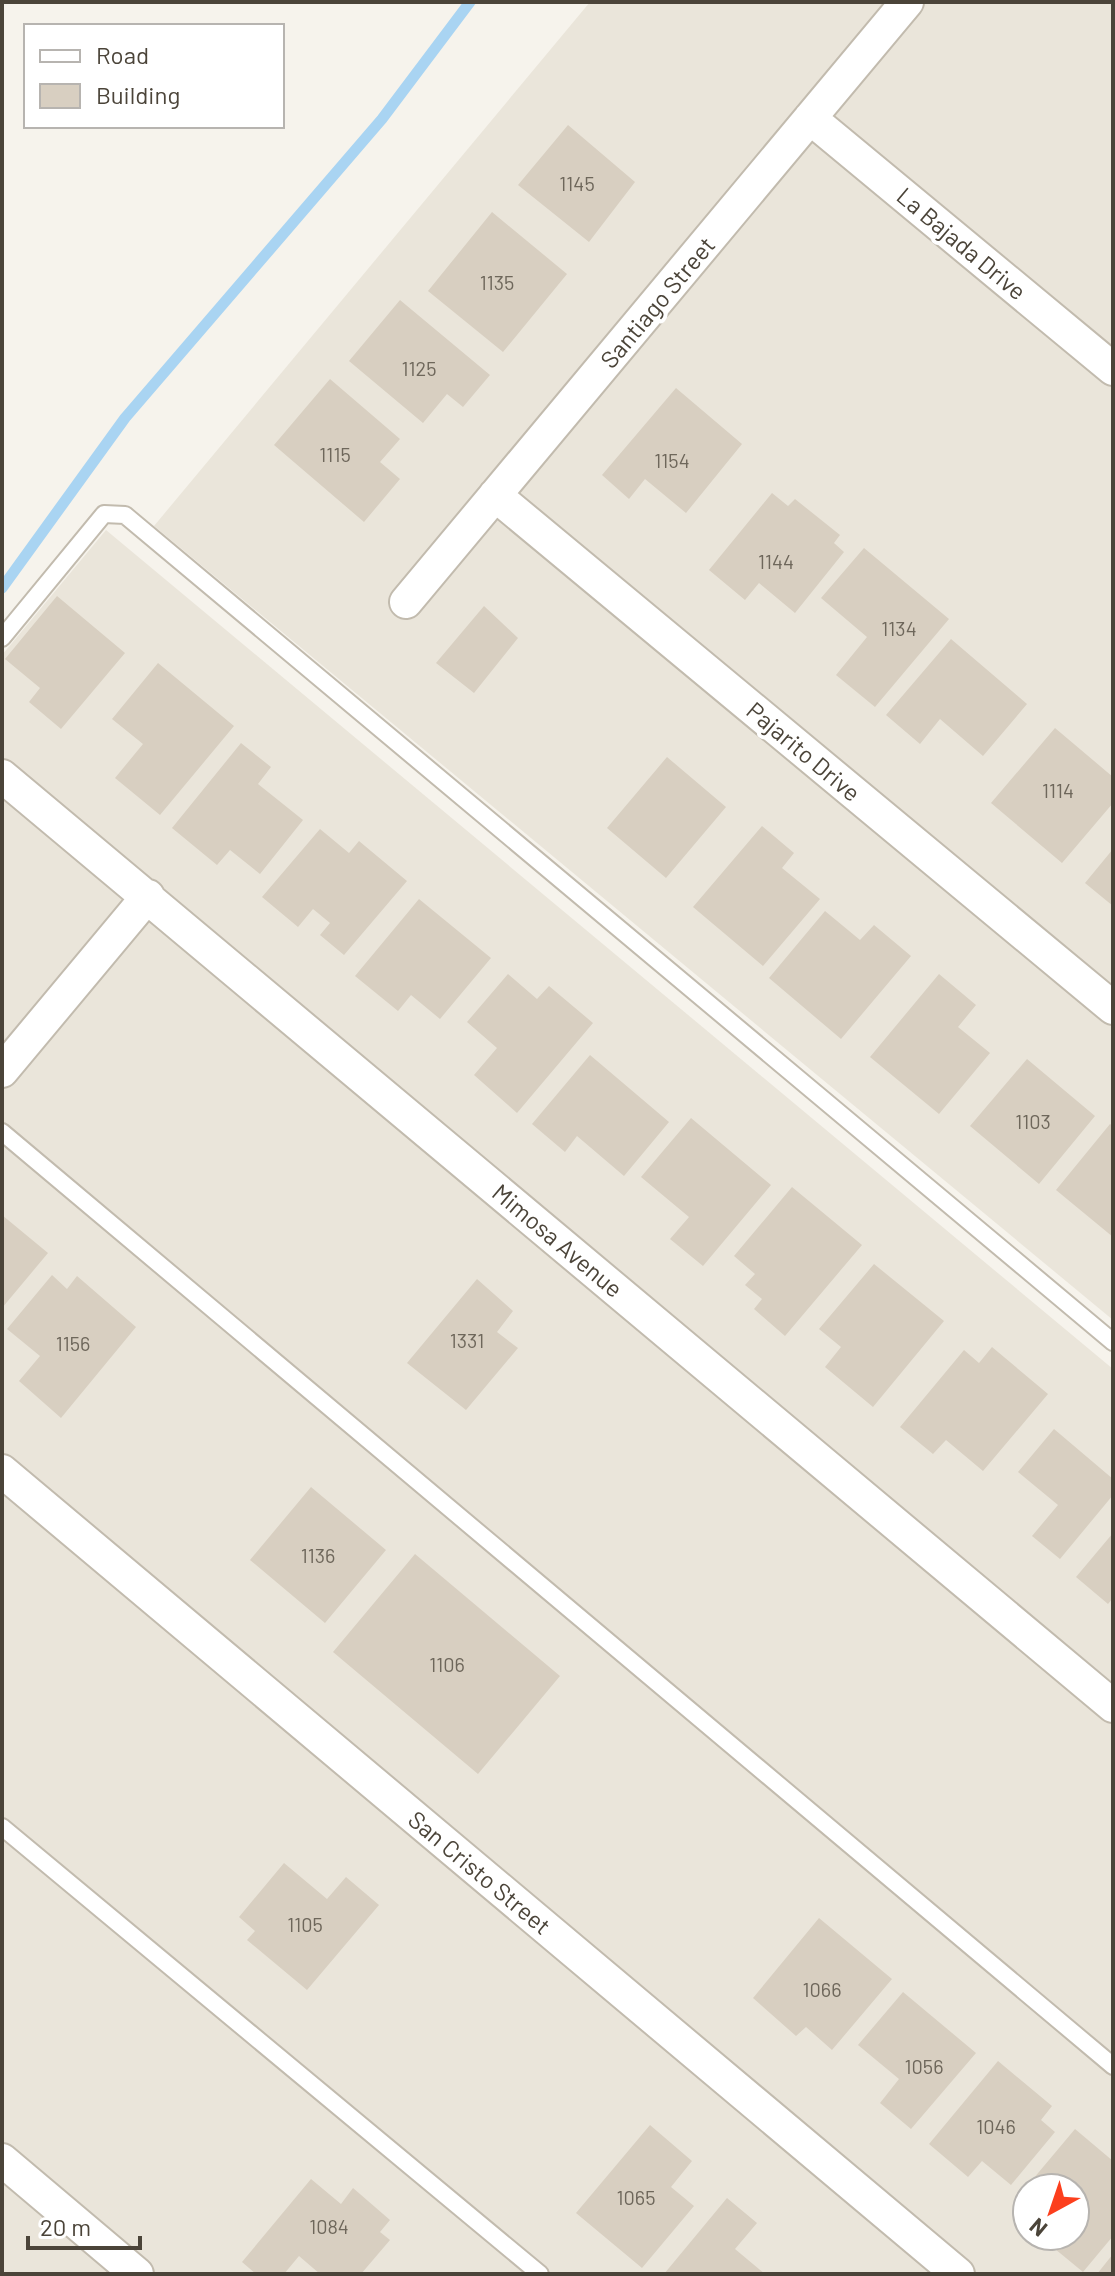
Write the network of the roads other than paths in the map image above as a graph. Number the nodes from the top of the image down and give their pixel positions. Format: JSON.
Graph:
{"nodes":[{"id":1,"x":907,"y":2,"type":"edge"},
{"id":2,"x":810,"y":118,"type":"junction"},
{"id":3,"x":1113,"y":369,"type":"edge"},
{"id":4,"x":495,"y":495,"type":"junction"},
{"id":5,"x":406,"y":602,"type":"dead end"},
{"id":6,"x":2,"y":638,"type":"edge"},
{"id":7,"x":2,"y":776,"type":"edge"},
{"id":8,"x":148,"y":896,"type":"junction"},
{"id":9,"x":1113,"y":1008,"type":"edge"},
{"id":10,"x":2,"y":1071,"type":"edge"},
{"id":11,"x":2,"y":1132,"type":"edge"},
{"id":12,"x":1113,"y":1342,"type":"edge"},
{"id":13,"x":2,"y":1471,"type":"edge"},
{"id":14,"x":1113,"y":1706,"type":"edge"},
{"id":15,"x":2,"y":1827,"type":"edge"},
{"id":16,"x":1113,"y":2066,"type":"edge"},
{"id":17,"x":2,"y":2160,"type":"edge"},
{"id":18,"x":137,"y":2274,"type":"edge"},
{"id":19,"x":540,"y":2274,"type":"edge"},
{"id":20,"x":958,"y":2274,"type":"edge"}],
"edges":[{"from":1,"to":2,"type":"street","name":"Santiago Street"},
{"from":2,"to":3,"type":"street","name":"La Bajada Drive"},
{"from":2,"to":4,"type":"street","name":"Santiago Street"},
{"from":4,"to":5,"type":"street","name":"Santiago Street"},
{"from":4,"to":9,"type":"street","name":"Pajarito Drive"},
{"from":6,"to":12,"type":"lane"},
{"from":7,"to":8,"type":"street","name":"Mimosa Avenue"},
{"from":8,"to":10,"type":"street"},
{"from":8,"to":14,"type":"street","name":"Mimosa Avenue"},
{"from":11,"to":16,"type":"lane"},
{"from":13,"to":20,"type":"street","name":"San Cristo Street"},
{"from":15,"to":19,"type":"lane"},
{"from":17,"to":18,"type":"street"}]}
